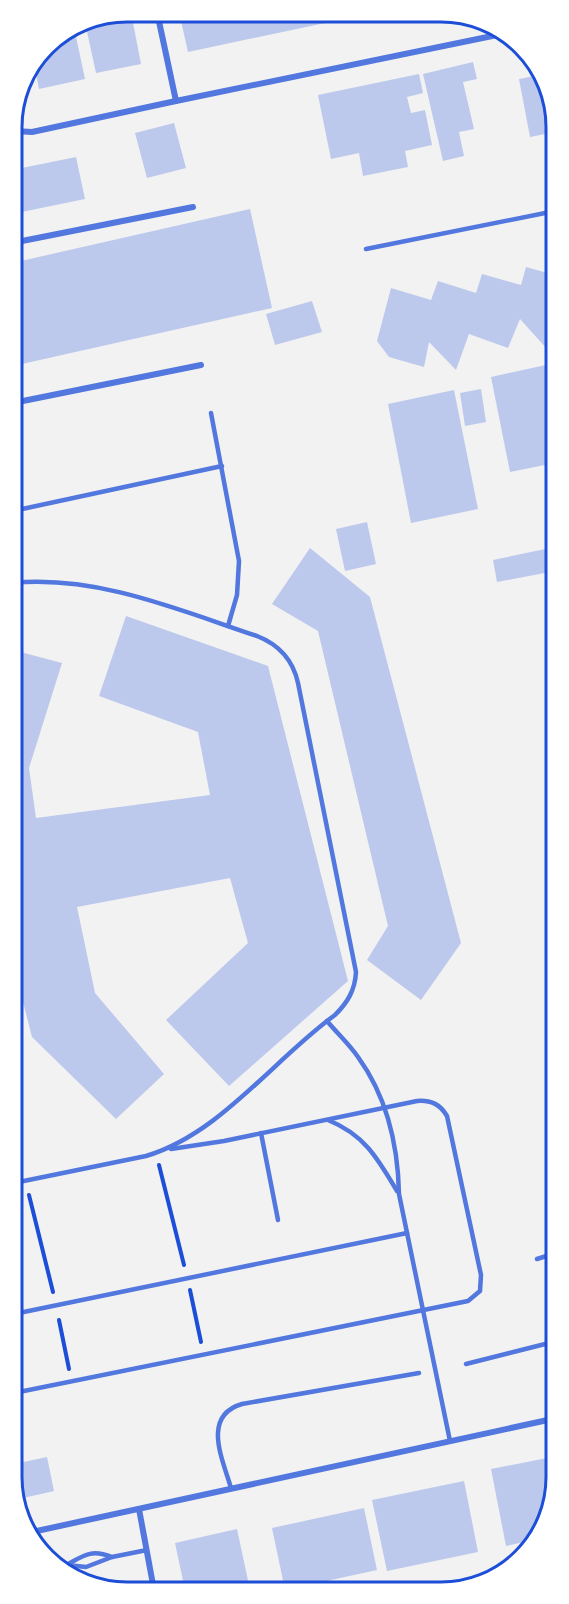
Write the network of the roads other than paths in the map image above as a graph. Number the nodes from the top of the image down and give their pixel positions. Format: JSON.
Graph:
{"nodes":[{"id":1,"x":159,"y":22,"type":"edge"},
{"id":2,"x":493,"y":36,"type":"edge"},
{"id":3,"x":176,"y":100,"type":"junction"},
{"id":4,"x":23,"y":131,"type":"edge"},
{"id":5,"x":193,"y":207,"type":"dead end"},
{"id":6,"x":546,"y":213,"type":"edge"},
{"id":7,"x":23,"y":241,"type":"edge"},
{"id":8,"x":366,"y":249,"type":"dead end"},
{"id":9,"x":201,"y":365,"type":"dead end"},
{"id":10,"x":23,"y":401,"type":"edge"},
{"id":11,"x":211,"y":413,"type":"dead end"},
{"id":12,"x":222,"y":466,"type":"junction"},
{"id":13,"x":23,"y":508,"type":"edge"},
{"id":14,"x":23,"y":583,"type":"edge"},
{"id":15,"x":228,"y":626,"type":"junction"},
{"id":16,"x":327,"y":1021,"type":"junction"},
{"id":17,"x":384,"y":1107,"type":"junction"},
{"id":18,"x":328,"y":1120,"type":"junction"},
{"id":19,"x":261,"y":1134,"type":"junction"},
{"id":20,"x":166,"y":1149,"type":"junction"},
{"id":21,"x":22,"y":1182,"type":"edge"},
{"id":22,"x":399,"y":1194,"type":"junction"},
{"id":23,"x":278,"y":1220,"type":"dead end"},
{"id":24,"x":407,"y":1233,"type":"junction"},
{"id":25,"x":546,"y":1256,"type":"edge"},
{"id":26,"x":537,"y":1258,"type":"dead end"},
{"id":27,"x":423,"y":1310,"type":"junction"},
{"id":28,"x":22,"y":1312,"type":"edge"},
{"id":29,"x":546,"y":1344,"type":"edge"},
{"id":30,"x":466,"y":1364,"type":"dead end"},
{"id":31,"x":419,"y":1373,"type":"dead end"},
{"id":32,"x":22,"y":1391,"type":"edge"},
{"id":33,"x":546,"y":1420,"type":"edge"},
{"id":34,"x":450,"y":1441,"type":"junction"},
{"id":35,"x":231,"y":1488,"type":"junction"},
{"id":36,"x":139,"y":1509,"type":"junction"},
{"id":37,"x":38,"y":1531,"type":"edge"},
{"id":38,"x":147,"y":1550,"type":"junction"},
{"id":39,"x":112,"y":1557,"type":"junction"},
{"id":40,"x":69,"y":1564,"type":"edge"},
{"id":41,"x":73,"y":1566,"type":"edge"},
{"id":42,"x":153,"y":1582,"type":"edge"}],
"edges":[{"from":1,"to":3,"type":"street"},
{"from":2,"to":3,"type":"street"},
{"from":3,"to":4,"type":"street"},
{"from":5,"to":7,"type":"street"},
{"from":6,"to":8,"type":"lane"},
{"from":9,"to":10,"type":"street"},
{"from":11,"to":12,"type":"lane"},
{"from":12,"to":13,"type":"lane"},
{"from":12,"to":15,"type":"lane"},
{"from":14,"to":15,"type":"lane"},
{"from":15,"to":16,"type":"lane"},
{"from":16,"to":17,"type":"lane"},
{"from":16,"to":20,"type":"lane"},
{"from":17,"to":18,"type":"lane"},
{"from":17,"to":22,"type":"lane"},
{"from":17,"to":27,"type":"lane"},
{"from":18,"to":19,"type":"lane"},
{"from":18,"to":22,"type":"lane"},
{"from":19,"to":20,"type":"lane"},
{"from":19,"to":23,"type":"lane"},
{"from":20,"to":21,"type":"lane"},
{"from":22,"to":24,"type":"lane"},
{"from":24,"to":27,"type":"lane"},
{"from":24,"to":28,"type":"lane"},
{"from":25,"to":26,"type":"lane"},
{"from":27,"to":32,"type":"lane"},
{"from":27,"to":34,"type":"lane"},
{"from":29,"to":30,"type":"lane"},
{"from":31,"to":35,"type":"lane"},
{"from":33,"to":34,"type":"street"},
{"from":34,"to":35,"type":"street"},
{"from":35,"to":36,"type":"street"},
{"from":36,"to":37,"type":"street"},
{"from":36,"to":38,"type":"street"},
{"from":38,"to":39,"type":"lane"},
{"from":38,"to":42,"type":"street"},
{"from":39,"to":40,"type":"lane"},
{"from":39,"to":41,"type":"lane"}]}
